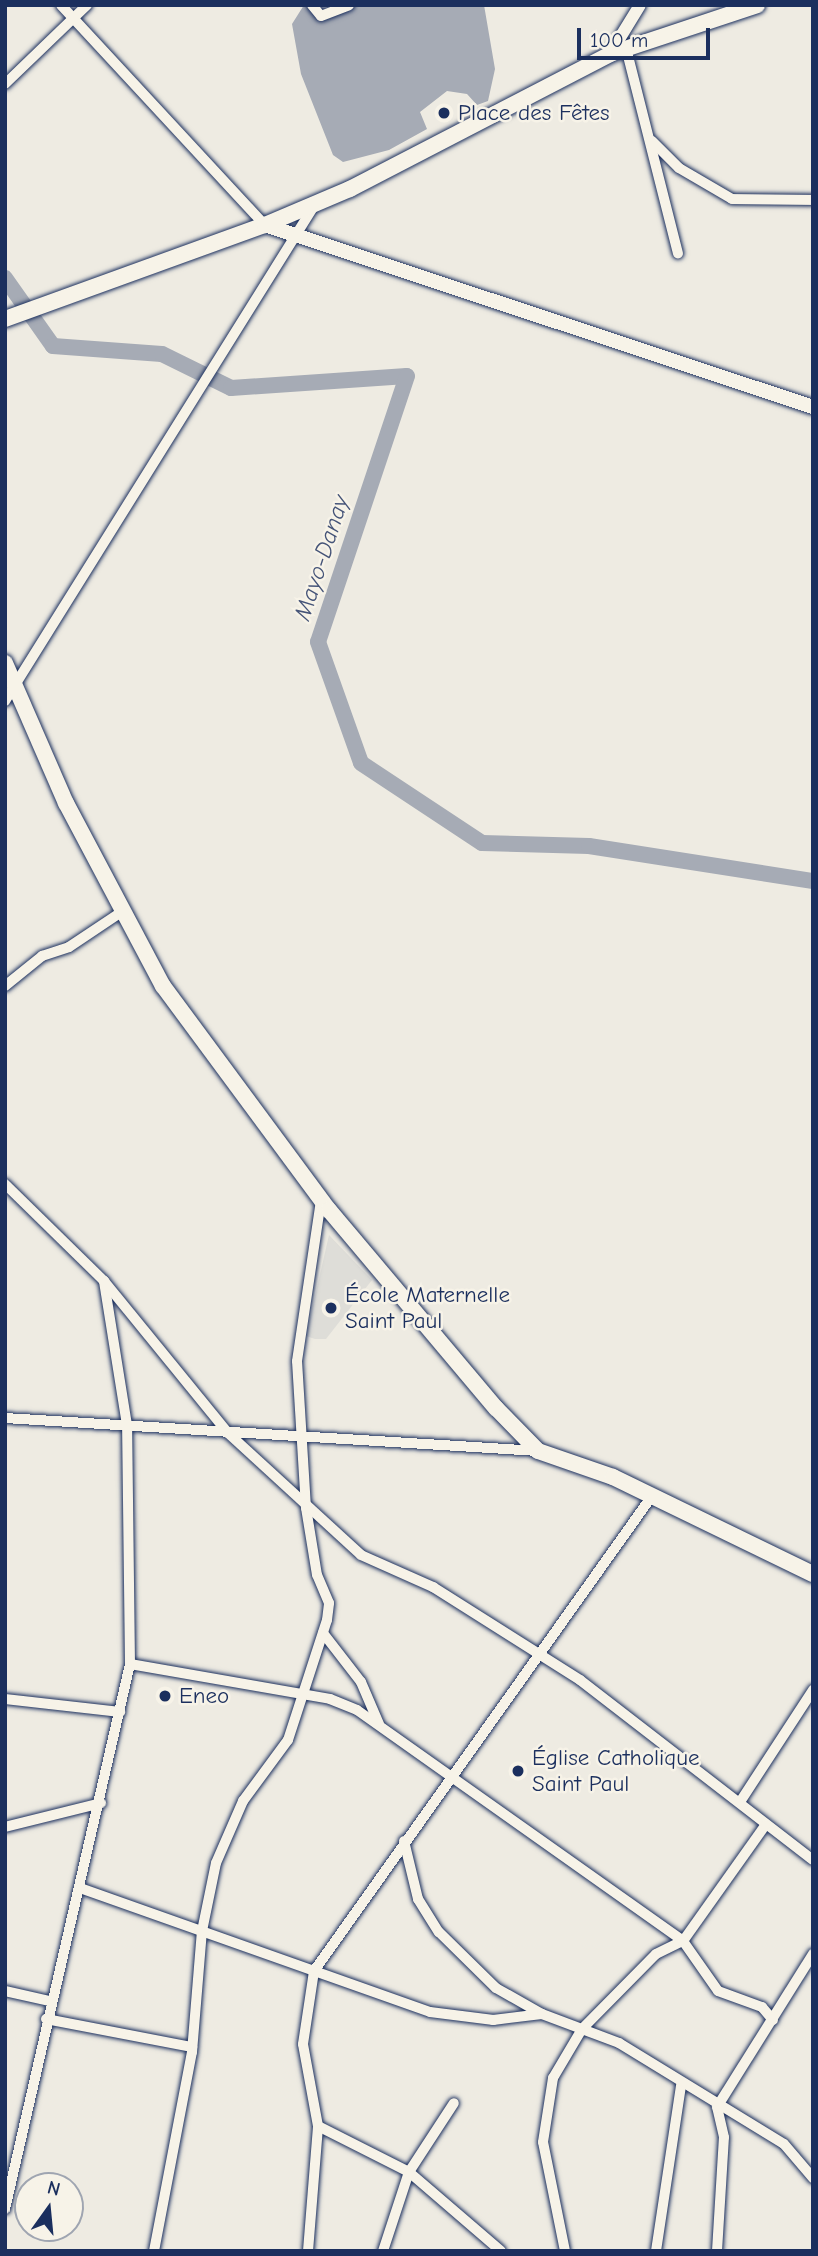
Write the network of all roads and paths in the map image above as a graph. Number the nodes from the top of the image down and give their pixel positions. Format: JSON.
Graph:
{"nodes":[{"id":1,"x":61,"y":5,"type":"edge"},
{"id":2,"x":87,"y":5,"type":"edge"},
{"id":3,"x":313,"y":5,"type":"edge"},
{"id":4,"x":349,"y":5,"type":"edge"},
{"id":5,"x":640,"y":5,"type":"edge"},
{"id":6,"x":757,"y":5,"type":"edge"},
{"id":7,"x":76,"y":22,"type":"junction"},
{"id":8,"x":626,"y":48,"type":"junction"},
{"id":9,"x":610,"y":54,"type":"junction"},
{"id":10,"x":5,"y":84,"type":"edge"},
{"id":11,"x":651,"y":141,"type":"junction"},
{"id":12,"x":813,"y":200,"type":"edge"},
{"id":13,"x":317,"y":201,"type":"junction"},
{"id":14,"x":265,"y":225,"type":"junction"},
{"id":15,"x":293,"y":239,"type":"junction"},
{"id":16,"x":678,"y":254,"type":"dead end"},
{"id":17,"x":8,"y":318,"type":"edge"},
{"id":18,"x":813,"y":407,"type":"edge"},
{"id":19,"x":5,"y":663,"type":"edge"},
{"id":20,"x":15,"y":686,"type":"junction"},
{"id":21,"x":5,"y":701,"type":"edge"},
{"id":22,"x":123,"y":911,"type":"junction"},
{"id":23,"x":5,"y":986,"type":"edge"},
{"id":24,"x":5,"y":1184,"type":"edge"},
{"id":25,"x":321,"y":1199,"type":"junction"},
{"id":26,"x":104,"y":1281,"type":"junction"},
{"id":27,"x":5,"y":1418,"type":"edge"},
{"id":28,"x":127,"y":1425,"type":"junction"},
{"id":29,"x":228,"y":1433,"type":"junction"},
{"id":30,"x":299,"y":1434,"type":"junction"},
{"id":31,"x":538,"y":1451,"type":"junction"},
{"id":32,"x":652,"y":1496,"type":"junction"},
{"id":33,"x":306,"y":1508,"type":"junction"},
{"id":34,"x":813,"y":1574,"type":"edge"},
{"id":35,"x":324,"y":1633,"type":"junction"},
{"id":36,"x":540,"y":1655,"type":"junction"},
{"id":37,"x":130,"y":1664,"type":"junction"},
{"id":38,"x":813,"y":1690,"type":"edge"},
{"id":39,"x":304,"y":1695,"type":"junction"},
{"id":40,"x":5,"y":1699,"type":"edge"},
{"id":41,"x":120,"y":1712,"type":"junction"},
{"id":42,"x":379,"y":1724,"type":"junction"},
{"id":43,"x":455,"y":1776,"type":"junction"},
{"id":44,"x":740,"y":1802,"type":"junction"},
{"id":45,"x":100,"y":1803,"type":"junction"},
{"id":46,"x":766,"y":1824,"type":"junction"},
{"id":47,"x":5,"y":1827,"type":"edge"},
{"id":48,"x":404,"y":1841,"type":"junction"},
{"id":49,"x":813,"y":1860,"type":"edge"},
{"id":50,"x":80,"y":1888,"type":"junction"},
{"id":51,"x":202,"y":1931,"type":"junction"},
{"id":52,"x":684,"y":1941,"type":"junction"},
{"id":53,"x":813,"y":1954,"type":"edge"},
{"id":54,"x":314,"y":1971,"type":"junction"},
{"id":55,"x":5,"y":1991,"type":"edge"},
{"id":56,"x":49,"y":2001,"type":"junction"},
{"id":57,"x":542,"y":2014,"type":"junction"},
{"id":58,"x":46,"y":2019,"type":"junction"},
{"id":59,"x":773,"y":2020,"type":"junction"},
{"id":60,"x":582,"y":2029,"type":"junction"},
{"id":61,"x":192,"y":2048,"type":"junction"},
{"id":62,"x":681,"y":2085,"type":"junction"},
{"id":63,"x":454,"y":2103,"type":"dead end"},
{"id":64,"x":718,"y":2107,"type":"junction"},
{"id":65,"x":318,"y":2126,"type":"junction"},
{"id":66,"x":409,"y":2172,"type":"junction"},
{"id":67,"x":813,"y":2178,"type":"edge"},
{"id":68,"x":5,"y":2209,"type":"edge"},
{"id":69,"x":154,"y":2251,"type":"edge"},
{"id":70,"x":308,"y":2251,"type":"edge"},
{"id":71,"x":383,"y":2251,"type":"edge"},
{"id":72,"x":501,"y":2251,"type":"edge"},
{"id":73,"x":565,"y":2251,"type":"edge"},
{"id":74,"x":656,"y":2251,"type":"edge"},
{"id":75,"x":717,"y":2251,"type":"edge"}],
"edges":[{"from":1,"to":7,"type":"street"},
{"from":2,"to":7,"type":"street"},
{"from":3,"to":4,"type":"street"},
{"from":5,"to":9,"type":"street"},
{"from":6,"to":8,"type":"main road"},
{"from":7,"to":10,"type":"street"},
{"from":7,"to":14,"type":"street"},
{"from":8,"to":9,"type":"main road"},
{"from":8,"to":11,"type":"street"},
{"from":9,"to":13,"type":"main road"},
{"from":11,"to":12,"type":"street"},
{"from":11,"to":16,"type":"street"},
{"from":13,"to":14,"type":"main road"},
{"from":13,"to":15,"type":"street"},
{"from":14,"to":15,"type":"main road"},
{"from":14,"to":17,"type":"main road"},
{"from":15,"to":18,"type":"main road"},
{"from":15,"to":20,"type":"street"},
{"from":19,"to":20,"type":"main road"},
{"from":20,"to":21,"type":"street"},
{"from":20,"to":22,"type":"main road"},
{"from":22,"to":23,"type":"street"},
{"from":22,"to":25,"type":"main road"},
{"from":24,"to":26,"type":"street"},
{"from":25,"to":30,"type":"street"},
{"from":25,"to":31,"type":"main road"},
{"from":26,"to":28,"type":"street"},
{"from":26,"to":29,"type":"street"},
{"from":27,"to":28,"type":"street"},
{"from":28,"to":29,"type":"street"},
{"from":28,"to":37,"type":"street"},
{"from":29,"to":30,"type":"street"},
{"from":29,"to":33,"type":"street"},
{"from":30,"to":31,"type":"street"},
{"from":30,"to":33,"type":"street"},
{"from":31,"to":32,"type":"main road"},
{"from":32,"to":34,"type":"main road"},
{"from":32,"to":36,"type":"street"},
{"from":33,"to":35,"type":"street"},
{"from":33,"to":36,"type":"street"},
{"from":35,"to":39,"type":"street"},
{"from":35,"to":42,"type":"street"},
{"from":36,"to":43,"type":"street"},
{"from":36,"to":44,"type":"street"},
{"from":37,"to":39,"type":"street"},
{"from":37,"to":41,"type":"street"},
{"from":38,"to":44,"type":"street"},
{"from":39,"to":42,"type":"street"},
{"from":39,"to":51,"type":"street"},
{"from":40,"to":41,"type":"street"},
{"from":41,"to":45,"type":"street"},
{"from":42,"to":43,"type":"street"},
{"from":43,"to":48,"type":"street"},
{"from":43,"to":52,"type":"street"},
{"from":44,"to":46,"type":"street"},
{"from":45,"to":47,"type":"street"},
{"from":45,"to":50,"type":"street"},
{"from":46,"to":49,"type":"street"},
{"from":46,"to":52,"type":"street"},
{"from":48,"to":54,"type":"street"},
{"from":48,"to":57,"type":"street"},
{"from":50,"to":51,"type":"street"},
{"from":50,"to":56,"type":"street"},
{"from":51,"to":54,"type":"street"},
{"from":51,"to":61,"type":"street"},
{"from":52,"to":59,"type":"street"},
{"from":52,"to":60,"type":"street"},
{"from":53,"to":59,"type":"street"},
{"from":54,"to":57,"type":"street"},
{"from":54,"to":65,"type":"street"},
{"from":55,"to":56,"type":"street"},
{"from":56,"to":58,"type":"street"},
{"from":57,"to":60,"type":"street"},
{"from":58,"to":61,"type":"street"},
{"from":58,"to":68,"type":"street"},
{"from":59,"to":64,"type":"street"},
{"from":60,"to":62,"type":"street"},
{"from":60,"to":73,"type":"street"},
{"from":61,"to":69,"type":"street"},
{"from":62,"to":64,"type":"street"},
{"from":62,"to":74,"type":"street"},
{"from":63,"to":66,"type":"street"},
{"from":64,"to":67,"type":"street"},
{"from":64,"to":75,"type":"street"},
{"from":65,"to":66,"type":"street"},
{"from":65,"to":70,"type":"street"},
{"from":66,"to":71,"type":"street"},
{"from":66,"to":72,"type":"street"}]}
